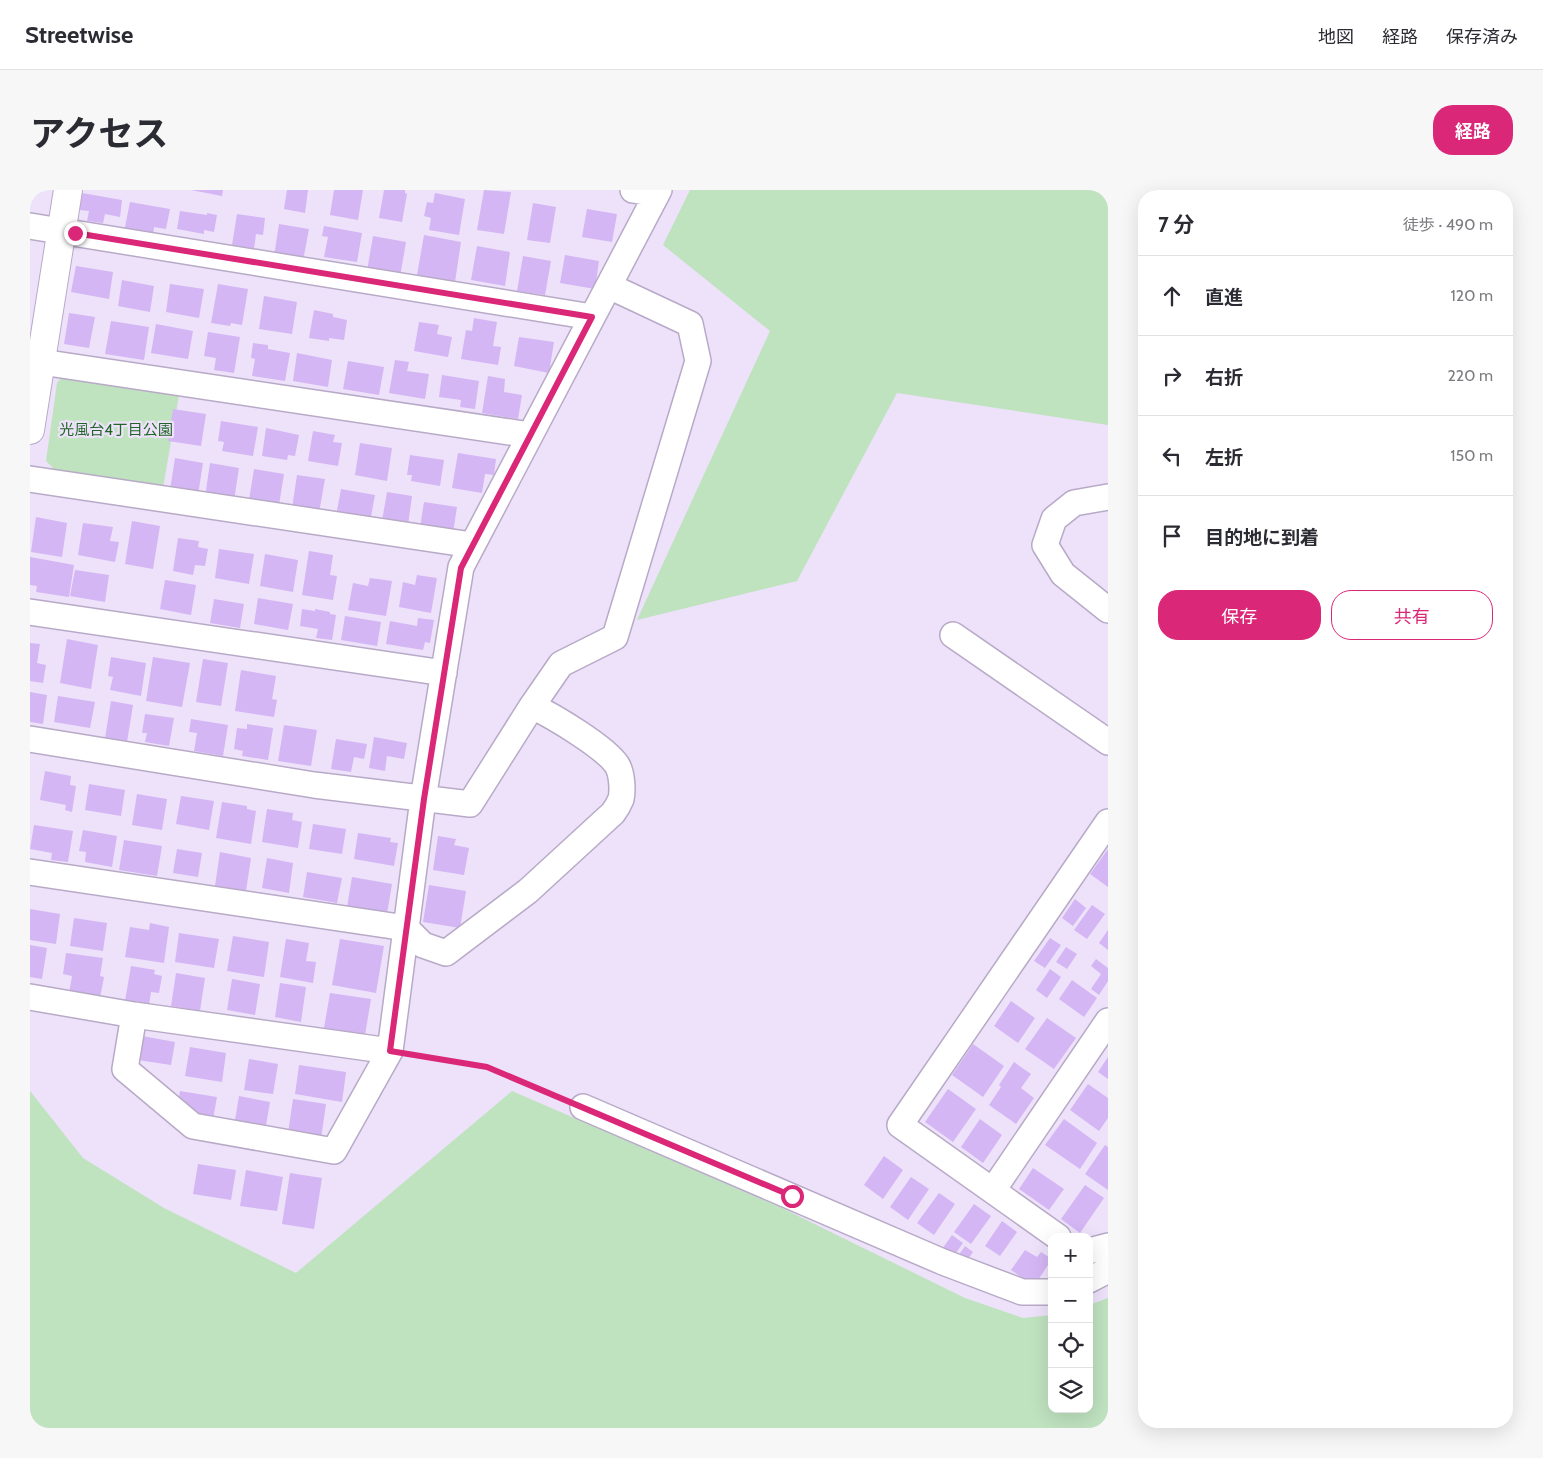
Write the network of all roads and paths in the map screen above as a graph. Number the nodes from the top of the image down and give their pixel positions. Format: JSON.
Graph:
{"nodes":[{"id":1,"x":68,"y":190,"type":"edge"},
{"id":2,"x":650,"y":191,"type":"edge"},
{"id":3,"x":30,"y":226,"type":"edge"},
{"id":4,"x":62,"y":230,"type":"junction"},
{"id":5,"x":609,"y":286,"type":"junction"},
{"id":6,"x":592,"y":317,"type":"junction"},
{"id":7,"x":41,"y":362,"type":"junction"},
{"id":8,"x":30,"y":430,"type":"edge"},
{"id":9,"x":530,"y":435,"type":"junction"},
{"id":10,"x":30,"y":479,"type":"edge"},
{"id":11,"x":1108,"y":497,"type":"edge"},
{"id":12,"x":472,"y":546,"type":"junction"},
{"id":13,"x":1108,"y":610,"type":"edge"},
{"id":14,"x":30,"y":612,"type":"edge"},
{"id":15,"x":953,"y":635,"type":"dead end"},
{"id":16,"x":444,"y":673,"type":"junction"},
{"id":17,"x":532,"y":706,"type":"junction"},
{"id":18,"x":30,"y":739,"type":"edge"},
{"id":19,"x":1108,"y":742,"type":"edge"},
{"id":20,"x":424,"y":799,"type":"junction"},
{"id":21,"x":1108,"y":822,"type":"edge"},
{"id":22,"x":30,"y":872,"type":"edge"},
{"id":23,"x":406,"y":928,"type":"junction"},
{"id":24,"x":30,"y":997,"type":"edge"},
{"id":25,"x":134,"y":1015,"type":"junction"},
{"id":26,"x":1108,"y":1020,"type":"edge"},
{"id":27,"x":390,"y":1051,"type":"junction"},
{"id":28,"x":584,"y":1107,"type":"joint"},
{"id":29,"x":993,"y":1190,"type":"junction"},
{"id":30,"x":1052,"y":1233,"type":"edge"},
{"id":31,"x":1108,"y":1246,"type":"edge"},
{"id":32,"x":1093,"y":1250,"type":"edge"},
{"id":33,"x":1108,"y":1270,"type":"edge"},
{"id":34,"x":1093,"y":1278,"type":"edge"},
{"id":35,"x":1048,"y":1292,"type":"edge"}],
"edges":[{"from":1,"to":4,"type":"street"},
{"from":2,"to":5,"type":"street"},
{"from":3,"to":4,"type":"street"},
{"from":4,"to":6,"type":"street"},
{"from":4,"to":7,"type":"street"},
{"from":5,"to":6,"type":"street"},
{"from":5,"to":17,"type":"street"},
{"from":6,"to":9,"type":"street"},
{"from":7,"to":8,"type":"street"},
{"from":7,"to":9,"type":"street"},
{"from":9,"to":12,"type":"street"},
{"from":10,"to":12,"type":"street"},
{"from":11,"to":13,"type":"street"},
{"from":12,"to":16,"type":"street"},
{"from":14,"to":16,"type":"street"},
{"from":15,"to":19,"type":"street"},
{"from":16,"to":20,"type":"street"},
{"from":17,"to":20,"type":"street"},
{"from":17,"to":23,"type":"street"},
{"from":18,"to":20,"type":"street"},
{"from":20,"to":23,"type":"street"},
{"from":21,"to":29,"type":"street"},
{"from":22,"to":23,"type":"street"},
{"from":23,"to":27,"type":"street"},
{"from":24,"to":25,"type":"street"},
{"from":25,"to":27,"type":"street"},
{"from":25,"to":27,"type":"street"},
{"from":26,"to":29,"type":"street"},
{"from":27,"to":28,"type":"path"},
{"from":28,"to":35,"type":"street"},
{"from":29,"to":30,"type":"street"},
{"from":31,"to":32,"type":"street"},
{"from":33,"to":34,"type":"street"}]}
